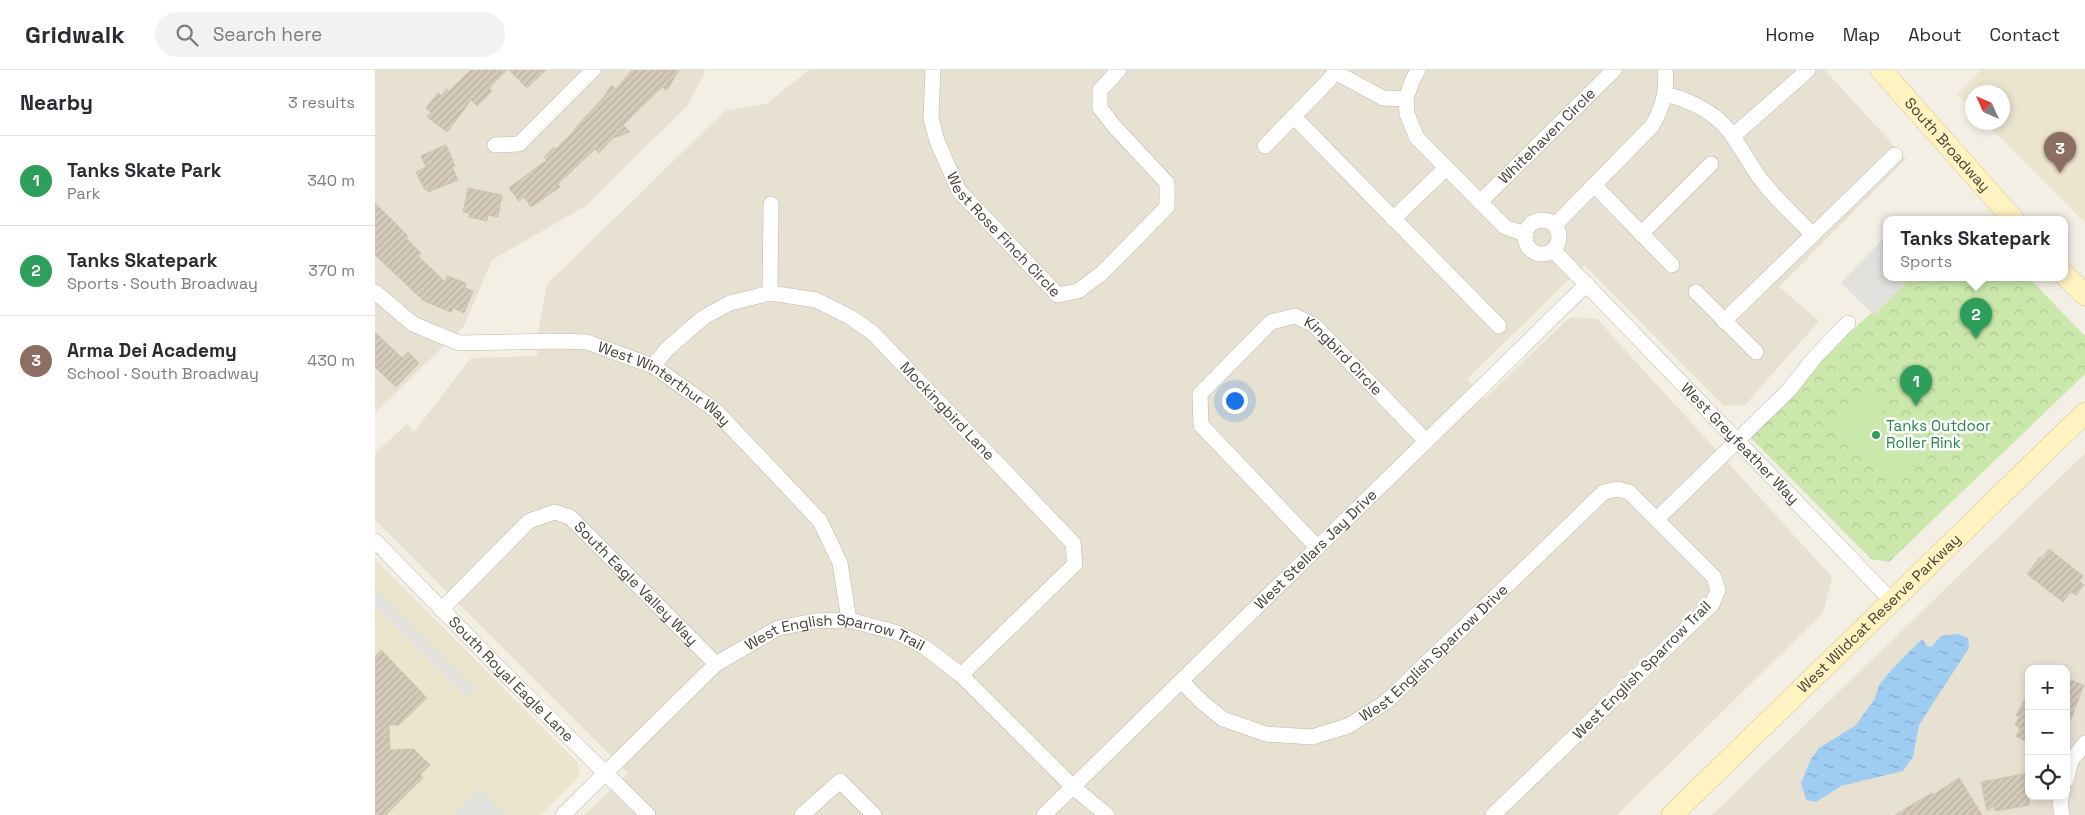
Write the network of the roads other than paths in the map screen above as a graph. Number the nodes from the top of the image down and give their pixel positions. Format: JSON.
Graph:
{"nodes":[{"id":1,"x":593,"y":70,"type":"edge"},
{"id":2,"x":933,"y":70,"type":"edge"},
{"id":3,"x":1119,"y":70,"type":"edge"},
{"id":4,"x":1418,"y":70,"type":"edge"},
{"id":5,"x":1614,"y":70,"type":"edge"},
{"id":6,"x":1665,"y":70,"type":"edge"},
{"id":7,"x":1808,"y":70,"type":"edge"},
{"id":8,"x":1881,"y":70,"type":"edge"},
{"id":9,"x":1336,"y":71,"type":"edge"},
{"id":10,"x":1665,"y":94,"type":"junction"},
{"id":11,"x":1406,"y":98,"type":"junction"},
{"id":12,"x":1294,"y":116,"type":"junction"},
{"id":13,"x":1733,"y":136,"type":"junction"},
{"id":14,"x":495,"y":145,"type":"dead end"},
{"id":15,"x":1265,"y":146,"type":"dead end"},
{"id":16,"x":1895,"y":155,"type":"dead end"},
{"id":17,"x":1711,"y":164,"type":"dead end"},
{"id":18,"x":1446,"y":168,"type":"junction"},
{"id":19,"x":1594,"y":185,"type":"junction"},
{"id":20,"x":1479,"y":202,"type":"junction"},
{"id":21,"x":771,"y":204,"type":"dead end"},
{"id":22,"x":2010,"y":216,"type":"edge"},
{"id":23,"x":1393,"y":219,"type":"junction"},
{"id":24,"x":1555,"y":225,"type":"junction"},
{"id":25,"x":1525,"y":234,"type":"junction"},
{"id":26,"x":1641,"y":234,"type":"junction"},
{"id":27,"x":1813,"y":235,"type":"junction"},
{"id":28,"x":1553,"y":250,"type":"junction"},
{"id":29,"x":1672,"y":265,"type":"dead end"},
{"id":30,"x":2068,"y":278,"type":"edge"},
{"id":31,"x":1587,"y":284,"type":"junction"},
{"id":32,"x":375,"y":292,"type":"edge"},
{"id":33,"x":770,"y":292,"type":"junction"},
{"id":34,"x":1696,"y":292,"type":"dead end"},
{"id":35,"x":2085,"y":295,"type":"edge"},
{"id":36,"x":1724,"y":321,"type":"junction"},
{"id":37,"x":1848,"y":323,"type":"dead end"},
{"id":38,"x":1499,"y":326,"type":"dead end"},
{"id":39,"x":1756,"y":352,"type":"dead end"},
{"id":40,"x":653,"y":366,"type":"junction"},
{"id":41,"x":2085,"y":413,"type":"edge"},
{"id":42,"x":1738,"y":440,"type":"junction"},
{"id":43,"x":1426,"y":441,"type":"junction"},
{"id":44,"x":1657,"y":519,"type":"junction"},
{"id":45,"x":375,"y":541,"type":"edge"},
{"id":46,"x":1318,"y":548,"type":"junction"},
{"id":47,"x":1892,"y":601,"type":"junction"},
{"id":48,"x":441,"y":610,"type":"junction"},
{"id":49,"x":849,"y":620,"type":"junction"},
{"id":50,"x":715,"y":664,"type":"junction"},
{"id":51,"x":961,"y":675,"type":"junction"},
{"id":52,"x":1181,"y":681,"type":"junction"},
{"id":53,"x":2085,"y":743,"type":"edge"},
{"id":54,"x":2070,"y":765,"type":"edge"},
{"id":55,"x":605,"y":773,"type":"junction"},
{"id":56,"x":1073,"y":787,"type":"junction"},
{"id":57,"x":2061,"y":800,"type":"edge"},
{"id":58,"x":563,"y":815,"type":"edge"},
{"id":59,"x":648,"y":815,"type":"edge"},
{"id":60,"x":802,"y":815,"type":"edge"},
{"id":61,"x":874,"y":815,"type":"edge"},
{"id":62,"x":1044,"y":815,"type":"edge"},
{"id":63,"x":1107,"y":815,"type":"edge"},
{"id":64,"x":1493,"y":815,"type":"edge"},
{"id":65,"x":1672,"y":815,"type":"edge"},
{"id":66,"x":2062,"y":815,"type":"edge"}],
"edges":[{"from":1,"to":14,"type":"street"},
{"from":2,"to":3,"type":"street","name":"West Rose Finch Circle"},
{"from":4,"to":11,"type":"street"},
{"from":5,"to":20,"type":"street","name":"Whitehaven Circle"},
{"from":6,"to":10,"type":"street"},
{"from":7,"to":13,"type":"street"},
{"from":8,"to":22,"type":"main road","name":"South Broadway"},
{"from":9,"to":11,"type":"street"},
{"from":9,"to":12,"type":"street"},
{"from":10,"to":13,"type":"street"},
{"from":10,"to":19,"type":"street"},
{"from":11,"to":18,"type":"street"},
{"from":12,"to":15,"type":"street"},
{"from":12,"to":23,"type":"street"},
{"from":13,"to":27,"type":"street"},
{"from":16,"to":27,"type":"street"},
{"from":17,"to":26,"type":"street"},
{"from":18,"to":20,"type":"street"},
{"from":18,"to":23,"type":"street"},
{"from":19,"to":24,"type":"street"},
{"from":19,"to":26,"type":"street"},
{"from":20,"to":25,"type":"street"},
{"from":21,"to":33,"type":"street"},
{"from":23,"to":38,"type":"street"},
{"from":24,"to":25,"type":"street"},
{"from":24,"to":28,"type":"street"},
{"from":25,"to":28,"type":"street"},
{"from":26,"to":29,"type":"street"},
{"from":27,"to":36,"type":"street"},
{"from":28,"to":31,"type":"street"},
{"from":30,"to":35,"type":"main road"},
{"from":31,"to":42,"type":"street","name":"West Greyfeather Way"},
{"from":31,"to":43,"type":"street","name":"West Stellars Jay Drive"},
{"from":32,"to":40,"type":"street","name":"West Winterthur Way"},
{"from":33,"to":40,"type":"street","name":"Mockingbird Lane"},
{"from":33,"to":51,"type":"street","name":"Mockingbird Lane"},
{"from":34,"to":36,"type":"street"},
{"from":36,"to":39,"type":"street"},
{"from":37,"to":42,"type":"street"},
{"from":40,"to":49,"type":"street","name":"West Winterthur Way"},
{"from":41,"to":47,"type":"main road","name":"West Wildcat Reserve Parkway"},
{"from":42,"to":44,"type":"street"},
{"from":42,"to":47,"type":"street","name":"West Greyfeather Way"},
{"from":43,"to":46,"type":"street","name":"West Stellars Jay Drive"},
{"from":43,"to":46,"type":"street","name":"Kingbird Circle"},
{"from":44,"to":52,"type":"street","name":"West English Sparrow Drive"},
{"from":44,"to":64,"type":"street","name":"West English Sparrow Trail"},
{"from":45,"to":48,"type":"street","name":"South Royal Eagle Lane"},
{"from":46,"to":52,"type":"street","name":"West Stellars Jay Drive"},
{"from":47,"to":65,"type":"main road","name":"West Wildcat Reserve Parkway"},
{"from":48,"to":50,"type":"street","name":"South Eagle Valley Way"},
{"from":48,"to":55,"type":"street","name":"South Royal Eagle Lane"},
{"from":49,"to":50,"type":"street","name":"West English Sparrow Trail"},
{"from":49,"to":51,"type":"street","name":"West English Sparrow Trail"},
{"from":50,"to":55,"type":"street","name":"West English Sparrow Trail"},
{"from":51,"to":56,"type":"street","name":"West English Sparrow Trail"},
{"from":52,"to":56,"type":"street","name":"West Stellars Jay Drive"},
{"from":53,"to":54,"type":"street"},
{"from":55,"to":58,"type":"street","name":"West English Sparrow Trail"},
{"from":55,"to":59,"type":"street","name":"South Royal Eagle Lane"},
{"from":56,"to":62,"type":"street","name":"West Stellars Jay Drive"},
{"from":56,"to":63,"type":"street","name":"West English Sparrow Trail"},
{"from":57,"to":66,"type":"street"},
{"from":60,"to":61,"type":"street"}]}
